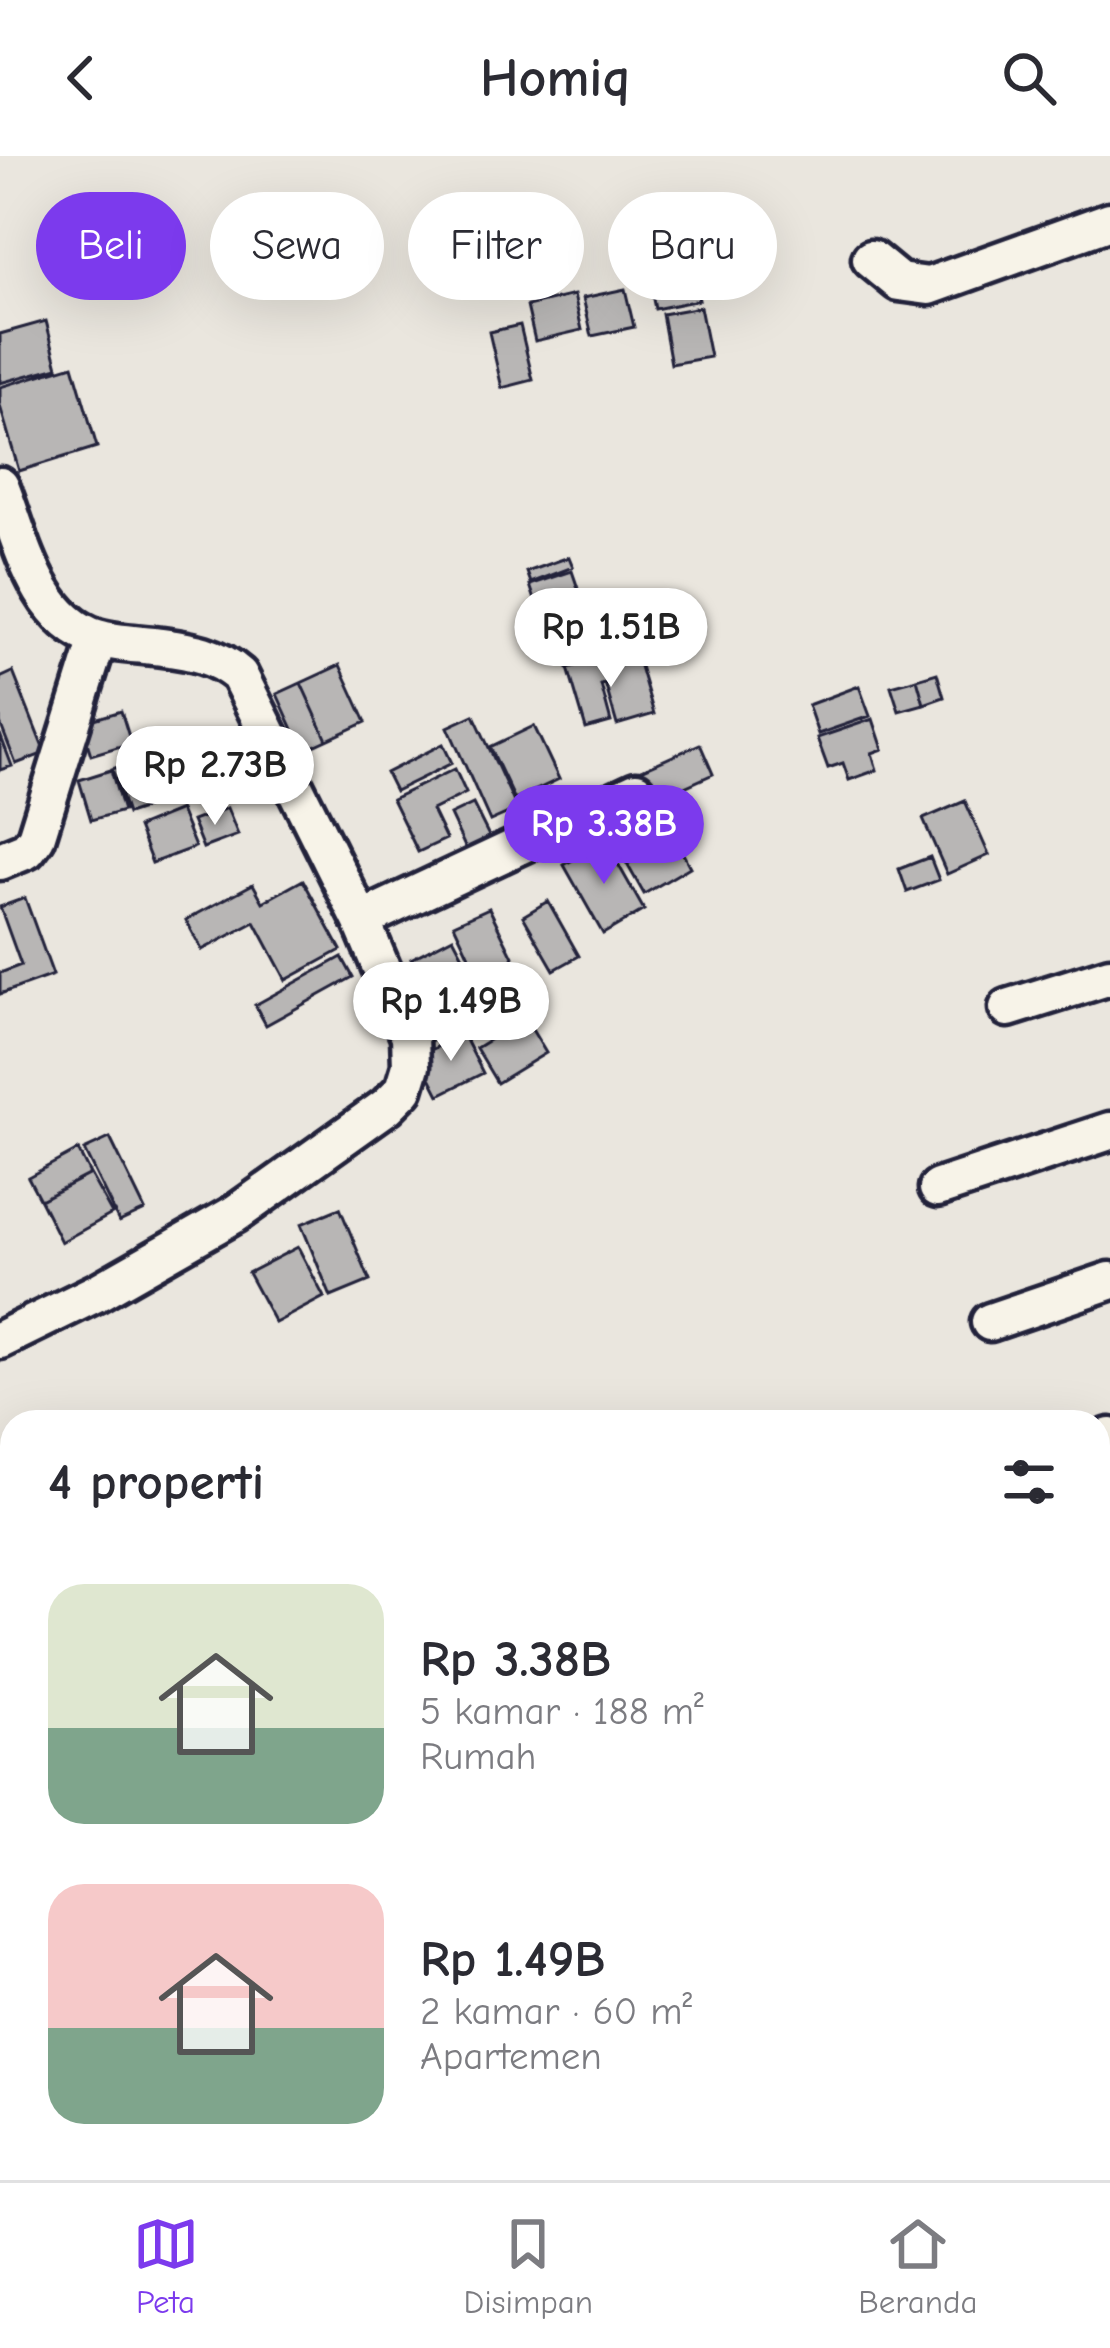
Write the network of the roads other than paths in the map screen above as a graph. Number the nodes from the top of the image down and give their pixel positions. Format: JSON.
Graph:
{"nodes":[{"id":1,"x":1110,"y":220,"type":"edge"},
{"id":2,"x":871,"y":259,"type":"dead end"},
{"id":3,"x":0,"y":486,"type":"edge"},
{"id":4,"x":98,"y":639,"type":"junction"},
{"id":5,"x":636,"y":791,"type":"dead end"},
{"id":6,"x":0,"y":861,"type":"edge"},
{"id":7,"x":361,"y":920,"type":"junction"},
{"id":8,"x":1110,"y":976,"type":"edge"},
{"id":9,"x":1008,"y":1008,"type":"dead end"},
{"id":10,"x":1110,"y":1131,"type":"edge"},
{"id":11,"x":938,"y":1188,"type":"dead end"},
{"id":12,"x":1110,"y":1281,"type":"edge"},
{"id":13,"x":990,"y":1322,"type":"dead end"},
{"id":14,"x":0,"y":1340,"type":"edge"}],
"edges":[{"from":1,"to":2,"type":"street"},
{"from":3,"to":4,"type":"street"},
{"from":4,"to":6,"type":"street"},
{"from":4,"to":7,"type":"street"},
{"from":5,"to":7,"type":"street"},
{"from":7,"to":14,"type":"street"},
{"from":8,"to":9,"type":"street"},
{"from":10,"to":11,"type":"street"},
{"from":12,"to":13,"type":"street"}]}
